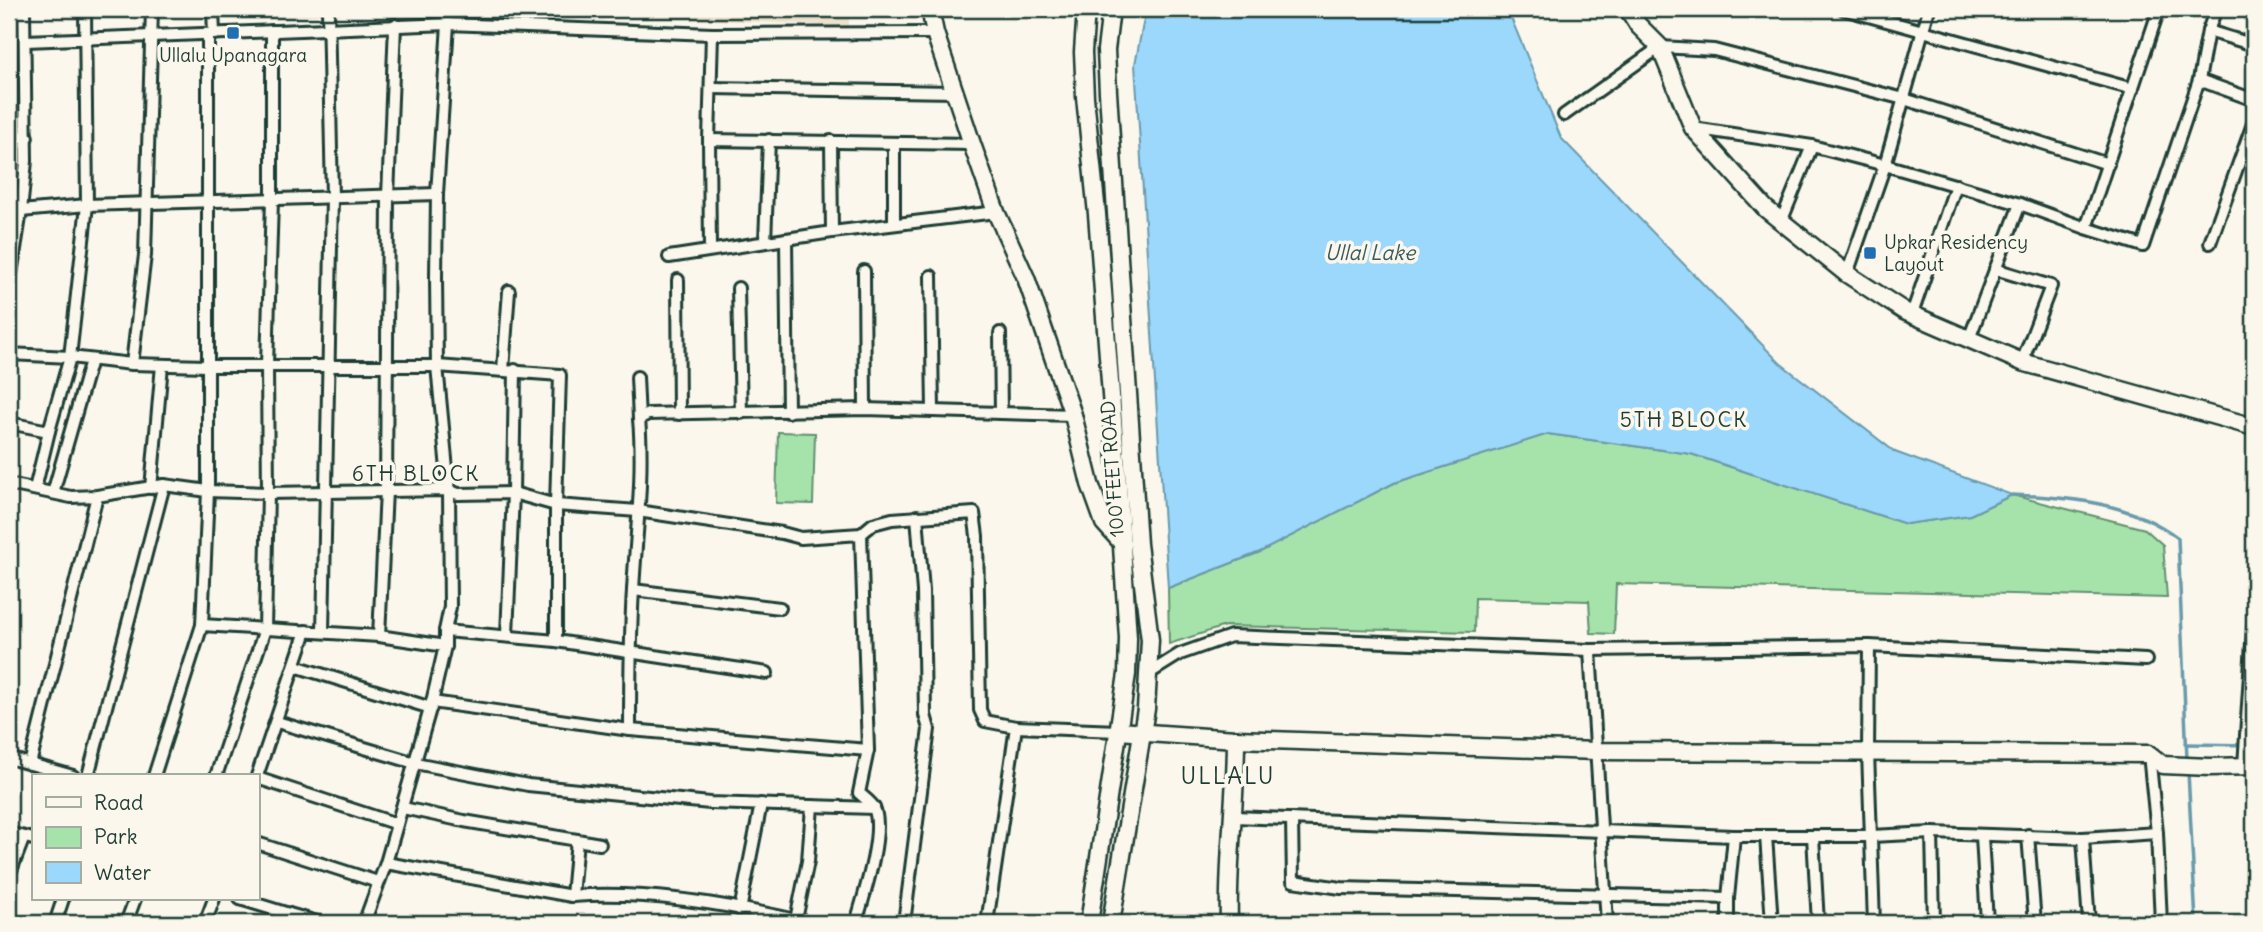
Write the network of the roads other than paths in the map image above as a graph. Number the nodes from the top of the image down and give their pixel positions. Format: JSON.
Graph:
{"nodes":[{"id":1,"x":24,"y":9,"type":"edge"},
{"id":2,"x":85,"y":9,"type":"edge"},
{"id":3,"x":152,"y":9,"type":"edge"},
{"id":4,"x":213,"y":9,"type":"edge"},
{"id":5,"x":328,"y":9,"type":"edge"},
{"id":6,"x":930,"y":9,"type":"edge"},
{"id":7,"x":1086,"y":9,"type":"edge"},
{"id":8,"x":1111,"y":9,"type":"edge"},
{"id":9,"x":1628,"y":9,"type":"edge"},
{"id":10,"x":1843,"y":9,"type":"edge"},
{"id":11,"x":1929,"y":9,"type":"edge"},
{"id":12,"x":2157,"y":9,"type":"edge"},
{"id":13,"x":2216,"y":9,"type":"edge"},
{"id":14,"x":448,"y":24,"type":"junction"},
{"id":15,"x":395,"y":26,"type":"junction"},
{"id":16,"x":329,"y":29,"type":"junction"},
{"id":17,"x":272,"y":31,"type":"junction"},
{"id":18,"x":2208,"y":31,"type":"junction"},
{"id":19,"x":1923,"y":32,"type":"junction"},
{"id":20,"x":935,"y":33,"type":"junction"},
{"id":21,"x":211,"y":34,"type":"junction"},
{"id":22,"x":712,"y":34,"type":"junction"},
{"id":23,"x":153,"y":36,"type":"junction"},
{"id":24,"x":86,"y":39,"type":"junction"},
{"id":25,"x":26,"y":41,"type":"junction"},
{"id":26,"x":2254,"y":46,"type":"edge"},
{"id":27,"x":1660,"y":47,"type":"junction"},
{"id":28,"x":2199,"y":80,"type":"junction"},
{"id":29,"x":711,"y":88,"type":"junction"},
{"id":30,"x":2133,"y":89,"type":"junction"},
{"id":31,"x":954,"y":92,"type":"junction"},
{"id":32,"x":1904,"y":99,"type":"junction"},
{"id":33,"x":2254,"y":100,"type":"edge"},
{"id":34,"x":1564,"y":114,"type":"dead end"},
{"id":35,"x":2254,"y":121,"type":"edge"},
{"id":36,"x":1693,"y":128,"type":"junction"},
{"id":37,"x":9,"y":135,"type":"edge"},
{"id":38,"x":27,"y":137,"type":"junction"},
{"id":39,"x":709,"y":139,"type":"junction"},
{"id":40,"x":769,"y":141,"type":"junction"},
{"id":41,"x":831,"y":141,"type":"junction"},
{"id":42,"x":894,"y":142,"type":"junction"},
{"id":43,"x":972,"y":144,"type":"junction"},
{"id":44,"x":1812,"y":146,"type":"junction"},
{"id":45,"x":2108,"y":164,"type":"junction"},
{"id":46,"x":1885,"y":165,"type":"junction"},
{"id":47,"x":1956,"y":186,"type":"junction"},
{"id":48,"x":437,"y":194,"type":"junction"},
{"id":49,"x":388,"y":196,"type":"junction"},
{"id":50,"x":332,"y":198,"type":"junction"},
{"id":51,"x":272,"y":200,"type":"junction"},
{"id":52,"x":208,"y":202,"type":"junction"},
{"id":53,"x":146,"y":204,"type":"junction"},
{"id":54,"x":2020,"y":204,"type":"junction"},
{"id":55,"x":87,"y":205,"type":"junction"},
{"id":56,"x":21,"y":211,"type":"junction"},
{"id":57,"x":996,"y":212,"type":"junction"},
{"id":58,"x":1781,"y":222,"type":"junction"},
{"id":59,"x":894,"y":224,"type":"junction"},
{"id":60,"x":2086,"y":228,"type":"junction"},
{"id":61,"x":832,"y":232,"type":"junction"},
{"id":62,"x":786,"y":239,"type":"junction"},
{"id":63,"x":765,"y":242,"type":"junction"},
{"id":64,"x":2210,"y":243,"type":"dead end"},
{"id":65,"x":710,"y":249,"type":"junction"},
{"id":66,"x":669,"y":257,"type":"dead end"},
{"id":67,"x":1995,"y":268,"type":"junction"},
{"id":68,"x":864,"y":271,"type":"dead end"},
{"id":69,"x":1847,"y":274,"type":"junction"},
{"id":70,"x":931,"y":276,"type":"dead end"},
{"id":71,"x":678,"y":280,"type":"dead end"},
{"id":72,"x":9,"y":287,"type":"edge"},
{"id":73,"x":738,"y":288,"type":"dead end"},
{"id":74,"x":509,"y":291,"type":"dead end"},
{"id":75,"x":1912,"y":314,"type":"junction"},
{"id":76,"x":1000,"y":333,"type":"dead end"},
{"id":77,"x":1969,"y":339,"type":"junction"},
{"id":78,"x":9,"y":354,"type":"edge"},
{"id":79,"x":70,"y":357,"type":"junction"},
{"id":80,"x":91,"y":360,"type":"junction"},
{"id":81,"x":2022,"y":362,"type":"junction"},
{"id":82,"x":132,"y":364,"type":"junction"},
{"id":83,"x":162,"y":365,"type":"junction"},
{"id":84,"x":267,"y":365,"type":"junction"},
{"id":85,"x":207,"y":366,"type":"junction"},
{"id":86,"x":328,"y":366,"type":"junction"},
{"id":87,"x":387,"y":366,"type":"junction"},
{"id":88,"x":436,"y":366,"type":"junction"},
{"id":89,"x":503,"y":370,"type":"junction"},
{"id":90,"x":515,"y":370,"type":"junction"},
{"id":91,"x":637,"y":377,"type":"dead end"},
{"id":92,"x":865,"y":409,"type":"junction"},
{"id":93,"x":933,"y":411,"type":"junction"},
{"id":94,"x":788,"y":412,"type":"junction"},
{"id":95,"x":741,"y":413,"type":"junction"},
{"id":96,"x":1001,"y":413,"type":"junction"},
{"id":97,"x":679,"y":414,"type":"junction"},
{"id":98,"x":1073,"y":415,"type":"junction"},
{"id":99,"x":639,"y":419,"type":"junction"},
{"id":100,"x":9,"y":423,"type":"edge"},
{"id":101,"x":2254,"y":427,"type":"edge"},
{"id":102,"x":49,"y":431,"type":"junction"},
{"id":103,"x":9,"y":484,"type":"edge"},
{"id":104,"x":164,"y":485,"type":"junction"},
{"id":105,"x":151,"y":488,"type":"junction"},
{"id":106,"x":35,"y":489,"type":"junction"},
{"id":107,"x":449,"y":490,"type":"junction"},
{"id":108,"x":208,"y":491,"type":"junction"},
{"id":109,"x":386,"y":491,"type":"junction"},
{"id":110,"x":327,"y":492,"type":"junction"},
{"id":111,"x":53,"y":493,"type":"junction"},
{"id":112,"x":268,"y":493,"type":"junction"},
{"id":113,"x":513,"y":493,"type":"junction"},
{"id":114,"x":97,"y":496,"type":"junction"},
{"id":115,"x":556,"y":505,"type":"junction"},
{"id":116,"x":638,"y":511,"type":"junction"},
{"id":117,"x":917,"y":516,"type":"junction"},
{"id":118,"x":861,"y":534,"type":"junction"},
{"id":119,"x":1121,"y":543,"type":"junction"},
{"id":120,"x":1138,"y":544,"type":"junction"},
{"id":121,"x":633,"y":590,"type":"junction"},
{"id":122,"x":780,"y":608,"type":"dead end"},
{"id":123,"x":2254,"y":612,"type":"edge"},
{"id":124,"x":202,"y":625,"type":"junction"},
{"id":125,"x":265,"y":629,"type":"junction"},
{"id":126,"x":306,"y":631,"type":"junction"},
{"id":127,"x":445,"y":631,"type":"junction"},
{"id":128,"x":323,"y":632,"type":"junction"},
{"id":129,"x":507,"y":635,"type":"junction"},
{"id":130,"x":379,"y":636,"type":"junction"},
{"id":131,"x":556,"y":641,"type":"junction"},
{"id":132,"x":445,"y":646,"type":"junction"},
{"id":133,"x":1869,"y":646,"type":"junction"},
{"id":134,"x":1590,"y":650,"type":"junction"},
{"id":135,"x":630,"y":652,"type":"junction"},
{"id":136,"x":2146,"y":660,"type":"dead end"},
{"id":137,"x":295,"y":666,"type":"junction"},
{"id":138,"x":767,"y":673,"type":"dead end"},
{"id":139,"x":1148,"y":674,"type":"junction"},
{"id":140,"x":432,"y":705,"type":"junction"},
{"id":141,"x":276,"y":722,"type":"junction"},
{"id":142,"x":1016,"y":727,"type":"junction"},
{"id":143,"x":630,"y":730,"type":"junction"},
{"id":144,"x":1118,"y":731,"type":"junction"},
{"id":145,"x":1142,"y":733,"type":"junction"},
{"id":146,"x":1236,"y":739,"type":"junction"},
{"id":147,"x":868,"y":750,"type":"junction"},
{"id":148,"x":1597,"y":751,"type":"junction"},
{"id":149,"x":1868,"y":752,"type":"junction"},
{"id":150,"x":2148,"y":754,"type":"junction"},
{"id":151,"x":9,"y":758,"type":"edge"},
{"id":152,"x":415,"y":763,"type":"junction"},
{"id":153,"x":30,"y":764,"type":"junction"},
{"id":154,"x":2249,"y":766,"type":"edge"},
{"id":155,"x":66,"y":774,"type":"edge"},
{"id":156,"x":89,"y":774,"type":"edge"},
{"id":157,"x":155,"y":774,"type":"edge"},
{"id":158,"x":217,"y":774,"type":"edge"},
{"id":159,"x":258,"y":774,"type":"edge"},
{"id":160,"x":259,"y":778,"type":"edge"},
{"id":161,"x":761,"y":804,"type":"junction"},
{"id":162,"x":812,"y":806,"type":"junction"},
{"id":163,"x":403,"y":807,"type":"junction"},
{"id":164,"x":874,"y":808,"type":"junction"},
{"id":165,"x":1234,"y":817,"type":"junction"},
{"id":166,"x":1292,"y":819,"type":"junction"},
{"id":167,"x":397,"y":824,"type":"junction"},
{"id":168,"x":1602,"y":830,"type":"junction"},
{"id":169,"x":9,"y":833,"type":"edge"},
{"id":170,"x":1932,"y":833,"type":"junction"},
{"id":171,"x":2157,"y":833,"type":"junction"},
{"id":172,"x":2028,"y":835,"type":"junction"},
{"id":173,"x":1734,"y":836,"type":"junction"},
{"id":174,"x":1766,"y":836,"type":"junction"},
{"id":175,"x":1812,"y":836,"type":"junction"},
{"id":176,"x":1871,"y":836,"type":"junction"},
{"id":177,"x":1982,"y":836,"type":"junction"},
{"id":178,"x":29,"y":838,"type":"edge"},
{"id":179,"x":2084,"y":838,"type":"junction"},
{"id":180,"x":577,"y":841,"type":"junction"},
{"id":181,"x":259,"y":844,"type":"edge"},
{"id":182,"x":600,"y":844,"type":"dead end"},
{"id":183,"x":386,"y":863,"type":"junction"},
{"id":184,"x":9,"y":876,"type":"edge"},
{"id":185,"x":378,"y":882,"type":"junction"},
{"id":186,"x":1606,"y":895,"type":"junction"},
{"id":187,"x":572,"y":896,"type":"junction"},
{"id":188,"x":1728,"y":898,"type":"junction"},
{"id":189,"x":64,"y":900,"type":"edge"},
{"id":190,"x":135,"y":900,"type":"edge"},
{"id":191,"x":214,"y":900,"type":"edge"},
{"id":192,"x":242,"y":900,"type":"edge"},
{"id":193,"x":740,"y":910,"type":"junction"},
{"id":194,"x":287,"y":919,"type":"edge"},
{"id":195,"x":802,"y":922,"type":"edge"},
{"id":196,"x":55,"y":923,"type":"edge"},
{"id":197,"x":126,"y":923,"type":"edge"},
{"id":198,"x":205,"y":923,"type":"edge"},
{"id":199,"x":321,"y":923,"type":"edge"},
{"id":200,"x":364,"y":923,"type":"edge"},
{"id":201,"x":856,"y":923,"type":"edge"},
{"id":202,"x":904,"y":923,"type":"edge"},
{"id":203,"x":987,"y":923,"type":"edge"},
{"id":204,"x":1089,"y":923,"type":"edge"},
{"id":205,"x":1111,"y":923,"type":"edge"},
{"id":206,"x":1229,"y":923,"type":"edge"},
{"id":207,"x":1607,"y":923,"type":"edge"},
{"id":208,"x":1728,"y":923,"type":"edge"},
{"id":209,"x":1772,"y":923,"type":"edge"},
{"id":210,"x":1818,"y":923,"type":"edge"},
{"id":211,"x":1874,"y":923,"type":"edge"},
{"id":212,"x":1934,"y":923,"type":"edge"},
{"id":213,"x":1987,"y":923,"type":"edge"},
{"id":214,"x":2035,"y":923,"type":"edge"},
{"id":215,"x":2090,"y":923,"type":"edge"},
{"id":216,"x":2161,"y":923,"type":"edge"}],
"edges":[{"from":1,"to":25,"type":"street"},
{"from":2,"to":24,"type":"street"},
{"from":3,"to":23,"type":"street"},
{"from":4,"to":21,"type":"street"},
{"from":5,"to":16,"type":"street"},
{"from":6,"to":20,"type":"street"},
{"from":7,"to":119,"type":"street","name":"100 FEET ROAD"},
{"from":8,"to":120,"type":"street","name":"100 FEET ROAD"},
{"from":9,"to":27,"type":"street"},
{"from":10,"to":19,"type":"street"},
{"from":11,"to":19,"type":"street"},
{"from":12,"to":30,"type":"street"},
{"from":13,"to":18,"type":"street"},
{"from":14,"to":15,"type":"street"},
{"from":14,"to":22,"type":"street"},
{"from":14,"to":48,"type":"street"},
{"from":15,"to":16,"type":"street"},
{"from":15,"to":49,"type":"street"},
{"from":16,"to":17,"type":"street"},
{"from":16,"to":50,"type":"street"},
{"from":17,"to":21,"type":"street"},
{"from":17,"to":51,"type":"street"},
{"from":18,"to":26,"type":"street"},
{"from":18,"to":28,"type":"street"},
{"from":19,"to":30,"type":"street"},
{"from":19,"to":32,"type":"street"},
{"from":20,"to":22,"type":"street"},
{"from":20,"to":31,"type":"street"},
{"from":21,"to":23,"type":"street"},
{"from":21,"to":52,"type":"street"},
{"from":22,"to":29,"type":"street"},
{"from":23,"to":24,"type":"street"},
{"from":23,"to":53,"type":"street"},
{"from":24,"to":25,"type":"street"},
{"from":24,"to":55,"type":"street"},
{"from":25,"to":38,"type":"street"},
{"from":27,"to":32,"type":"street"},
{"from":27,"to":34,"type":"street"},
{"from":27,"to":36,"type":"street"},
{"from":28,"to":33,"type":"street"},
{"from":28,"to":60,"type":"street"},
{"from":29,"to":31,"type":"street"},
{"from":29,"to":39,"type":"street"},
{"from":30,"to":45,"type":"street"},
{"from":31,"to":43,"type":"street"},
{"from":32,"to":45,"type":"street"},
{"from":32,"to":46,"type":"street"},
{"from":35,"to":64,"type":"street"},
{"from":36,"to":44,"type":"street"},
{"from":36,"to":58,"type":"street"},
{"from":37,"to":38,"type":"street"},
{"from":38,"to":56,"type":"street"},
{"from":39,"to":40,"type":"street"},
{"from":39,"to":65,"type":"street"},
{"from":40,"to":41,"type":"street"},
{"from":40,"to":63,"type":"street"},
{"from":41,"to":42,"type":"street"},
{"from":41,"to":61,"type":"street"},
{"from":42,"to":43,"type":"street"},
{"from":42,"to":59,"type":"street"},
{"from":43,"to":57,"type":"street"},
{"from":44,"to":46,"type":"street"},
{"from":44,"to":58,"type":"street"},
{"from":45,"to":60,"type":"street"},
{"from":46,"to":47,"type":"street"},
{"from":46,"to":69,"type":"street"},
{"from":47,"to":54,"type":"street"},
{"from":47,"to":75,"type":"street"},
{"from":48,"to":49,"type":"street"},
{"from":48,"to":88,"type":"street"},
{"from":49,"to":50,"type":"street"},
{"from":49,"to":87,"type":"street"},
{"from":50,"to":51,"type":"street"},
{"from":50,"to":86,"type":"street"},
{"from":51,"to":52,"type":"street"},
{"from":51,"to":84,"type":"street"},
{"from":52,"to":53,"type":"street"},
{"from":52,"to":85,"type":"street"},
{"from":53,"to":55,"type":"street"},
{"from":53,"to":82,"type":"street"},
{"from":54,"to":60,"type":"street"},
{"from":54,"to":67,"type":"street"},
{"from":55,"to":56,"type":"street"},
{"from":55,"to":79,"type":"street"},
{"from":56,"to":72,"type":"street"},
{"from":57,"to":59,"type":"street"},
{"from":57,"to":98,"type":"street"},
{"from":58,"to":69,"type":"street"},
{"from":59,"to":61,"type":"street"},
{"from":61,"to":62,"type":"street"},
{"from":62,"to":63,"type":"street"},
{"from":62,"to":94,"type":"street"},
{"from":63,"to":65,"type":"street"},
{"from":65,"to":66,"type":"street"},
{"from":67,"to":77,"type":"street"},
{"from":67,"to":81,"type":"street"},
{"from":68,"to":92,"type":"street"},
{"from":69,"to":75,"type":"street"},
{"from":70,"to":93,"type":"street"},
{"from":71,"to":97,"type":"street"},
{"from":73,"to":95,"type":"street"},
{"from":74,"to":89,"type":"street"},
{"from":75,"to":77,"type":"street"},
{"from":76,"to":96,"type":"street"},
{"from":77,"to":81,"type":"street"},
{"from":78,"to":79,"type":"street"},
{"from":79,"to":80,"type":"street"},
{"from":79,"to":102,"type":"street"},
{"from":80,"to":82,"type":"street"},
{"from":80,"to":111,"type":"street"},
{"from":81,"to":101,"type":"street"},
{"from":82,"to":83,"type":"street"},
{"from":83,"to":85,"type":"street"},
{"from":83,"to":105,"type":"street"},
{"from":84,"to":85,"type":"street"},
{"from":84,"to":86,"type":"street"},
{"from":84,"to":112,"type":"street"},
{"from":85,"to":108,"type":"street"},
{"from":86,"to":87,"type":"street"},
{"from":86,"to":110,"type":"street"},
{"from":87,"to":88,"type":"street"},
{"from":87,"to":109,"type":"street"},
{"from":88,"to":89,"type":"street"},
{"from":88,"to":107,"type":"street"},
{"from":89,"to":90,"type":"street"},
{"from":90,"to":113,"type":"street"},
{"from":90,"to":115,"type":"street"},
{"from":91,"to":99,"type":"street"},
{"from":92,"to":93,"type":"street"},
{"from":92,"to":94,"type":"street"},
{"from":93,"to":96,"type":"street"},
{"from":94,"to":95,"type":"street"},
{"from":95,"to":97,"type":"street"},
{"from":96,"to":98,"type":"street"},
{"from":97,"to":99,"type":"street"},
{"from":98,"to":119,"type":"street"},
{"from":99,"to":116,"type":"street"},
{"from":100,"to":102,"type":"street"},
{"from":102,"to":106,"type":"street"},
{"from":103,"to":106,"type":"street"},
{"from":104,"to":105,"type":"street"},
{"from":104,"to":108,"type":"street"},
{"from":104,"to":156,"type":"street"},
{"from":105,"to":114,"type":"street"},
{"from":106,"to":111,"type":"street"},
{"from":107,"to":109,"type":"street"},
{"from":107,"to":113,"type":"street"},
{"from":107,"to":127,"type":"street"},
{"from":108,"to":112,"type":"street"},
{"from":108,"to":124,"type":"street"},
{"from":109,"to":110,"type":"street"},
{"from":109,"to":130,"type":"street"},
{"from":110,"to":112,"type":"street"},
{"from":110,"to":128,"type":"street"},
{"from":111,"to":114,"type":"street"},
{"from":112,"to":125,"type":"street"},
{"from":113,"to":115,"type":"street"},
{"from":113,"to":129,"type":"street"},
{"from":114,"to":153,"type":"street"},
{"from":115,"to":116,"type":"street"},
{"from":115,"to":131,"type":"street"},
{"from":116,"to":118,"type":"street"},
{"from":116,"to":121,"type":"street"},
{"from":117,"to":118,"type":"street"},
{"from":117,"to":142,"type":"street"},
{"from":117,"to":202,"type":"street"},
{"from":118,"to":147,"type":"street"},
{"from":119,"to":120,"type":"street"},
{"from":119,"to":144,"type":"street","name":"100 FEET ROAD"},
{"from":120,"to":139,"type":"street","name":"100 FEET ROAD"},
{"from":121,"to":122,"type":"street"},
{"from":121,"to":135,"type":"street"},
{"from":123,"to":154,"type":"street"},
{"from":124,"to":125,"type":"street"},
{"from":124,"to":157,"type":"street"},
{"from":125,"to":126,"type":"street"},
{"from":125,"to":158,"type":"street"},
{"from":126,"to":128,"type":"street"},
{"from":126,"to":137,"type":"street"},
{"from":127,"to":129,"type":"street"},
{"from":127,"to":132,"type":"street"},
{"from":128,"to":130,"type":"street"},
{"from":129,"to":131,"type":"street"},
{"from":130,"to":132,"type":"street"},
{"from":131,"to":135,"type":"street"},
{"from":132,"to":140,"type":"street"},
{"from":133,"to":134,"type":"street"},
{"from":133,"to":136,"type":"street"},
{"from":133,"to":149,"type":"street"},
{"from":134,"to":139,"type":"street"},
{"from":134,"to":148,"type":"street"},
{"from":135,"to":138,"type":"street"},
{"from":135,"to":143,"type":"street"},
{"from":137,"to":140,"type":"street"},
{"from":137,"to":141,"type":"street"},
{"from":139,"to":145,"type":"street","name":"100 FEET ROAD"},
{"from":140,"to":143,"type":"street"},
{"from":140,"to":152,"type":"street"},
{"from":141,"to":152,"type":"street"},
{"from":141,"to":159,"type":"street"},
{"from":142,"to":144,"type":"street"},
{"from":142,"to":203,"type":"street"},
{"from":143,"to":147,"type":"street"},
{"from":144,"to":145,"type":"street"},
{"from":144,"to":204,"type":"street","name":"100 FEET ROAD"},
{"from":145,"to":146,"type":"street"},
{"from":145,"to":205,"type":"street","name":"100 FEET ROAD"},
{"from":146,"to":148,"type":"street"},
{"from":146,"to":165,"type":"street"},
{"from":147,"to":164,"type":"street"},
{"from":148,"to":149,"type":"street"},
{"from":148,"to":168,"type":"street"},
{"from":149,"to":150,"type":"street"},
{"from":149,"to":176,"type":"street"},
{"from":150,"to":154,"type":"street"},
{"from":150,"to":171,"type":"street"},
{"from":151,"to":153,"type":"street"},
{"from":152,"to":161,"type":"street"},
{"from":152,"to":163,"type":"street"},
{"from":153,"to":155,"type":"street"},
{"from":160,"to":167,"type":"street"},
{"from":161,"to":162,"type":"street"},
{"from":161,"to":193,"type":"street"},
{"from":162,"to":164,"type":"street"},
{"from":162,"to":195,"type":"street"},
{"from":163,"to":167,"type":"street"},
{"from":163,"to":180,"type":"street"},
{"from":164,"to":201,"type":"street"},
{"from":165,"to":166,"type":"street"},
{"from":165,"to":206,"type":"street"},
{"from":166,"to":168,"type":"street"},
{"from":166,"to":186,"type":"street"},
{"from":167,"to":183,"type":"street"},
{"from":168,"to":173,"type":"street"},
{"from":168,"to":186,"type":"street"},
{"from":169,"to":178,"type":"street"},
{"from":170,"to":176,"type":"street"},
{"from":170,"to":177,"type":"street"},
{"from":170,"to":212,"type":"street"},
{"from":171,"to":179,"type":"street"},
{"from":171,"to":216,"type":"street"},
{"from":172,"to":177,"type":"street"},
{"from":172,"to":179,"type":"street"},
{"from":172,"to":214,"type":"street"},
{"from":173,"to":174,"type":"street"},
{"from":173,"to":188,"type":"street"},
{"from":174,"to":175,"type":"street"},
{"from":174,"to":209,"type":"street"},
{"from":175,"to":176,"type":"street"},
{"from":175,"to":210,"type":"street"},
{"from":176,"to":211,"type":"street"},
{"from":177,"to":213,"type":"street"},
{"from":178,"to":184,"type":"street"},
{"from":179,"to":215,"type":"street"},
{"from":180,"to":182,"type":"street"},
{"from":180,"to":187,"type":"street"},
{"from":181,"to":185,"type":"street"},
{"from":183,"to":185,"type":"street"},
{"from":183,"to":187,"type":"street"},
{"from":185,"to":200,"type":"street"},
{"from":186,"to":188,"type":"street"},
{"from":186,"to":207,"type":"street"},
{"from":187,"to":193,"type":"street"},
{"from":188,"to":208,"type":"street"},
{"from":189,"to":196,"type":"street"},
{"from":190,"to":197,"type":"street"},
{"from":191,"to":198,"type":"street"},
{"from":192,"to":194,"type":"street"},
{"from":193,"to":195,"type":"street"},
{"from":194,"to":199,"type":"street"}]}
